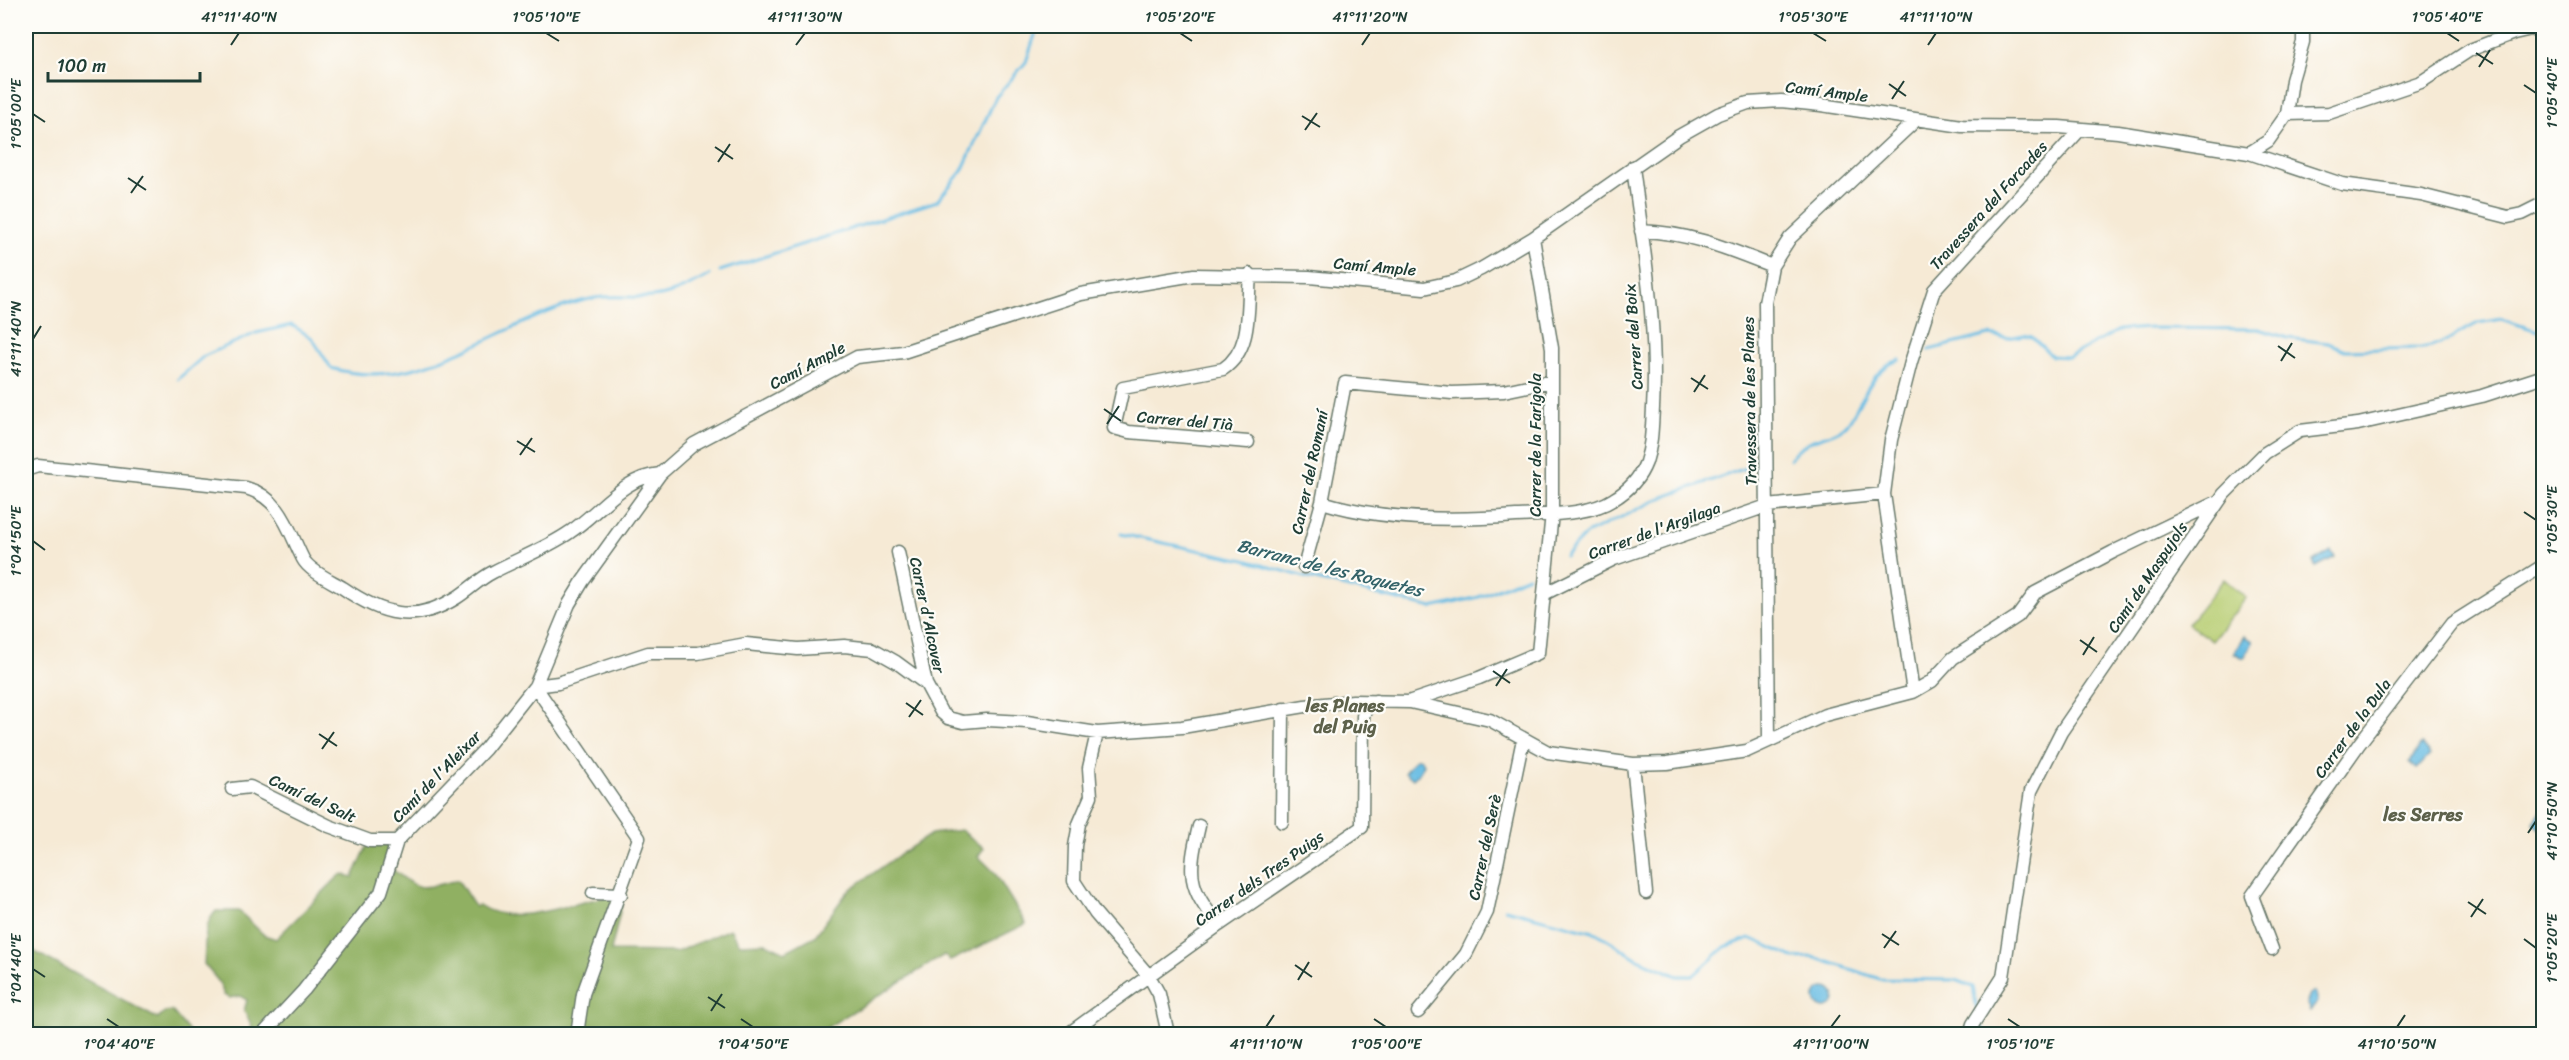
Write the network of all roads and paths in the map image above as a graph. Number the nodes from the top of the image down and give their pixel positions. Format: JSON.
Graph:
{"nodes":[{"id":1,"x":2544,"y":26,"type":"edge"},
{"id":2,"x":2302,"y":27,"type":"edge"},
{"id":3,"x":2287,"y":114,"type":"junction"},
{"id":4,"x":1915,"y":121,"type":"junction"},
{"id":5,"x":2078,"y":132,"type":"dead end"},
{"id":6,"x":2249,"y":153,"type":"junction"},
{"id":7,"x":1633,"y":167,"type":"junction"},
{"id":8,"x":2544,"y":203,"type":"edge"},
{"id":9,"x":1641,"y":231,"type":"junction"},
{"id":10,"x":1533,"y":238,"type":"junction"},
{"id":11,"x":1772,"y":266,"type":"junction"},
{"id":12,"x":1250,"y":274,"type":"junction"},
{"id":13,"x":2544,"y":376,"type":"edge"},
{"id":14,"x":1552,"y":381,"type":"junction"},
{"id":15,"x":1248,"y":442,"type":"dead end"},
{"id":16,"x":26,"y":471,"type":"edge"},
{"id":17,"x":660,"y":474,"type":"junction"},
{"id":18,"x":1884,"y":494,"type":"junction"},
{"id":19,"x":1322,"y":502,"type":"junction"},
{"id":20,"x":2217,"y":502,"type":"junction"},
{"id":21,"x":1767,"y":506,"type":"junction"},
{"id":22,"x":1552,"y":513,"type":"junction"},
{"id":23,"x":898,"y":552,"type":"dead end"},
{"id":24,"x":2544,"y":565,"type":"edge"},
{"id":25,"x":1304,"y":567,"type":"dead end"},
{"id":26,"x":1546,"y":593,"type":"junction"},
{"id":27,"x":926,"y":684,"type":"junction"},
{"id":28,"x":535,"y":686,"type":"junction"},
{"id":29,"x":1913,"y":692,"type":"junction"},
{"id":30,"x":1376,"y":701,"type":"junction"},
{"id":31,"x":1410,"y":702,"type":"junction"},
{"id":32,"x":1283,"y":709,"type":"junction"},
{"id":33,"x":1097,"y":733,"type":"junction"},
{"id":34,"x":1523,"y":739,"type":"junction"},
{"id":35,"x":1769,"y":740,"type":"junction"},
{"id":36,"x":1633,"y":764,"type":"junction"},
{"id":37,"x":234,"y":784,"type":"dead end"},
{"id":38,"x":1282,"y":822,"type":"dead end"},
{"id":39,"x":1199,"y":826,"type":"dead end"},
{"id":40,"x":397,"y":841,"type":"junction"},
{"id":41,"x":593,"y":893,"type":"dead end"},
{"id":42,"x":1646,"y":893,"type":"dead end"},
{"id":43,"x":621,"y":894,"type":"junction"},
{"id":44,"x":1218,"y":926,"type":"junction"},
{"id":45,"x":2272,"y":949,"type":"dead end"},
{"id":46,"x":1149,"y":976,"type":"junction"},
{"id":47,"x":1418,"y":1012,"type":"dead end"},
{"id":48,"x":263,"y":1035,"type":"edge"},
{"id":49,"x":577,"y":1035,"type":"edge"},
{"id":50,"x":1068,"y":1035,"type":"edge"},
{"id":51,"x":1168,"y":1035,"type":"edge"},
{"id":52,"x":1970,"y":1035,"type":"edge"}],
"edges":[{"from":1,"to":3,"type":"street"},
{"from":2,"to":3,"type":"street"},
{"from":3,"to":6,"type":"street"},
{"from":4,"to":6,"type":"street","name":"Camí Ample"},
{"from":4,"to":7,"type":"street","name":"Camí Ample"},
{"from":4,"to":11,"type":"street","name":"Travessera de les Planes"},
{"from":5,"to":18,"type":"street","name":"Travessera del Forcades"},
{"from":6,"to":8,"type":"street","name":"Camí Ample"},
{"from":7,"to":9,"type":"street","name":"Carrer del Boix"},
{"from":7,"to":10,"type":"street","name":"Camí Ample"},
{"from":9,"to":11,"type":"street"},
{"from":9,"to":22,"type":"street","name":"Carrer del Boix"},
{"from":10,"to":12,"type":"street","name":"Camí Ample"},
{"from":10,"to":14,"type":"street","name":"Carrer de la Farigola"},
{"from":11,"to":21,"type":"street","name":"Travessera de les Planes"},
{"from":12,"to":15,"type":"street","name":"Carrer del Tià"},
{"from":12,"to":17,"type":"street","name":"Camí Ample"},
{"from":13,"to":20,"type":"street","name":"Camí de Maspujols"},
{"from":14,"to":19,"type":"street","name":"Carrer del Romaní"},
{"from":14,"to":22,"type":"street","name":"Carrer de la Farigola"},
{"from":16,"to":17,"type":"street"},
{"from":17,"to":28,"type":"street","name":"Camí Ample"},
{"from":18,"to":21,"type":"street","name":"Carrer de l'Argilaga"},
{"from":18,"to":29,"type":"street","name":"Travessera del Forcades"},
{"from":19,"to":22,"type":"street","name":"Carrer del Boix"},
{"from":19,"to":25,"type":"street","name":"Carrer del Romaní"},
{"from":20,"to":29,"type":"street"},
{"from":20,"to":52,"type":"street","name":"Camí de Maspujols"},
{"from":21,"to":26,"type":"street","name":"Carrer de l'Argilaga"},
{"from":21,"to":35,"type":"street","name":"Travessera de les Planes"},
{"from":22,"to":26,"type":"street","name":"Carrer de la Farigola"},
{"from":23,"to":27,"type":"street","name":"Carrer d'Alcover"},
{"from":24,"to":45,"type":"street","name":"Carrer de la Dula"},
{"from":26,"to":31,"type":"street","name":"Carrer de la Farigola"},
{"from":27,"to":28,"type":"street"},
{"from":27,"to":33,"type":"street"},
{"from":28,"to":40,"type":"street","name":"Camí de l'Aleixar"},
{"from":28,"to":43,"type":"street"},
{"from":29,"to":35,"type":"street"},
{"from":30,"to":31,"type":"street"},
{"from":30,"to":32,"type":"street"},
{"from":30,"to":44,"type":"street","name":"Carrer dels Tres Puigs"},
{"from":31,"to":34,"type":"street"},
{"from":32,"to":33,"type":"street"},
{"from":32,"to":38,"type":"street"},
{"from":33,"to":46,"type":"street"},
{"from":34,"to":36,"type":"street"},
{"from":34,"to":47,"type":"street","name":"Carrer del Serè"},
{"from":35,"to":36,"type":"street"},
{"from":36,"to":42,"type":"street"},
{"from":37,"to":40,"type":"street","name":"Camí del Salt"},
{"from":39,"to":44,"type":"street"},
{"from":40,"to":48,"type":"street","name":"Camí de l'Aleixar"},
{"from":41,"to":43,"type":"street"},
{"from":43,"to":49,"type":"street"},
{"from":44,"to":46,"type":"street","name":"Carrer dels Tres Puigs"},
{"from":46,"to":50,"type":"street","name":"Carrer dels Tres Puigs"},
{"from":46,"to":51,"type":"street"}]}
